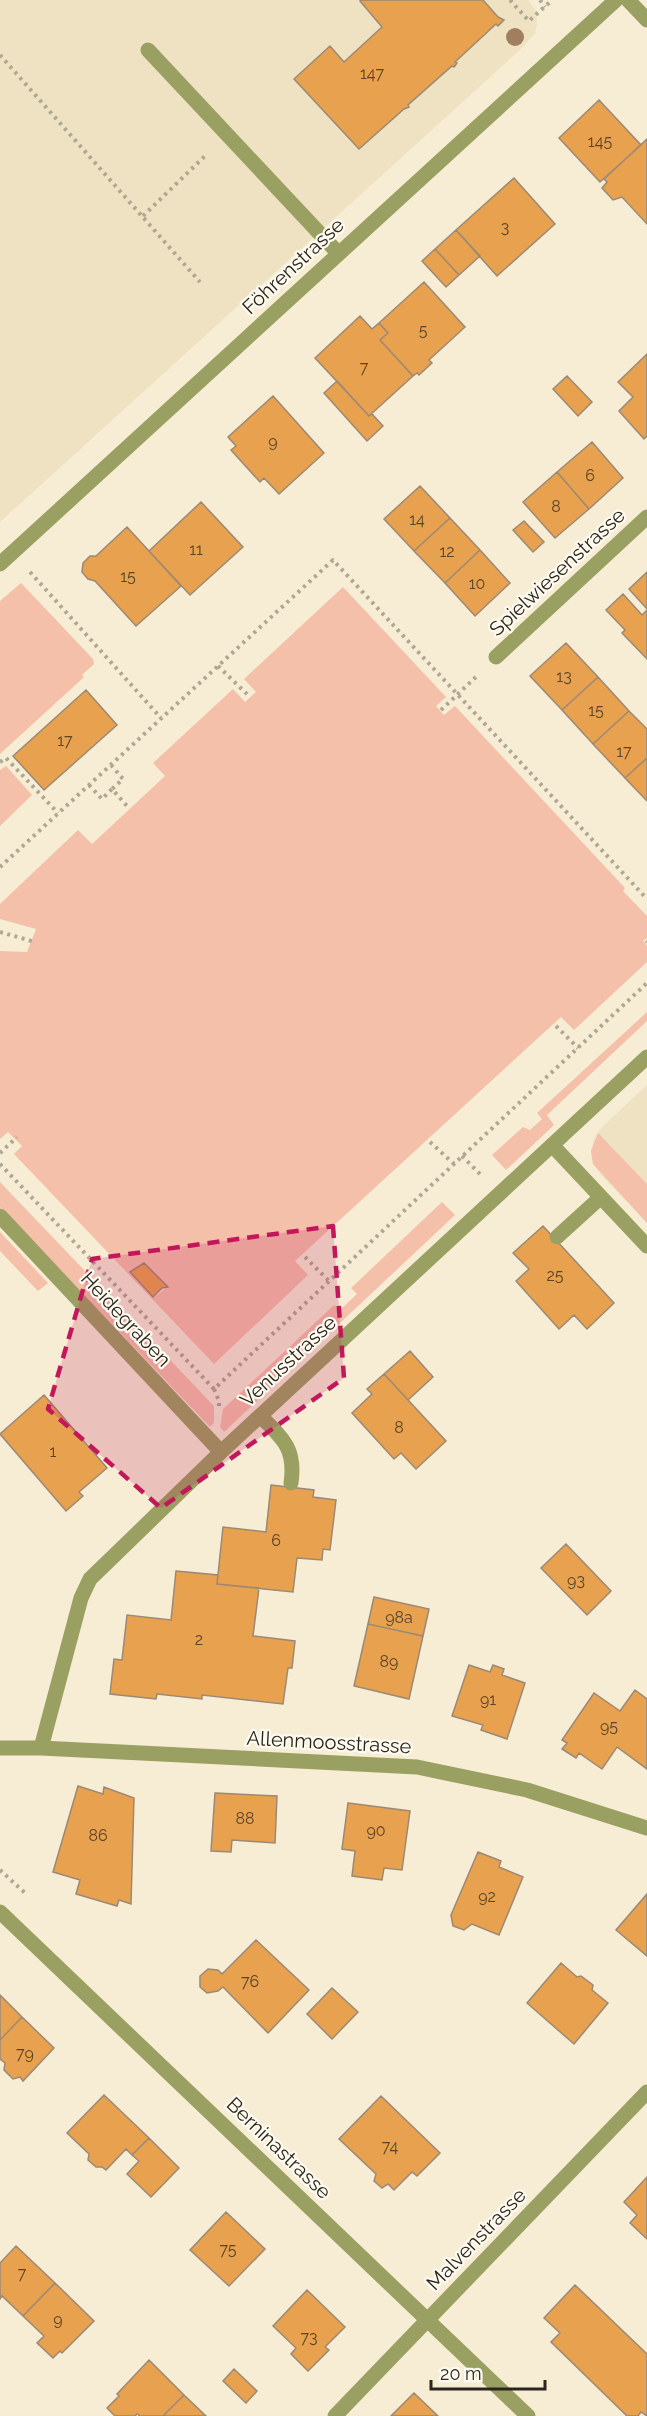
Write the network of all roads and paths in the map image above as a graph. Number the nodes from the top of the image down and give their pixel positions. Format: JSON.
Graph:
{"nodes":[{"id":1,"x":510,"y":0,"type":"edge"},
{"id":2,"x":540,"y":0,"type":"edge"},
{"id":3,"x":552,"y":0,"type":"edge"},
{"id":4,"x":616,"y":0,"type":"edge"},
{"id":5,"x":628,"y":0,"type":"edge"},
{"id":6,"x":545,"y":7,"type":"junction"},
{"id":7,"x":647,"y":20,"type":"edge"},
{"id":8,"x":148,"y":50,"type":"dead end"},
{"id":9,"x":0,"y":55,"type":"edge"},
{"id":10,"x":227,"y":135,"type":"junction"},
{"id":11,"x":143,"y":216,"type":"junction"},
{"id":12,"x":338,"y":253,"type":"junction"},
{"id":13,"x":200,"y":282,"type":"dead end"},
{"id":14,"x":647,"y":517,"type":"edge"},
{"id":15,"x":0,"y":564,"type":"edge"},
{"id":16,"x":27,"y":569,"type":"dead end"},
{"id":17,"x":496,"y":657,"type":"dead end"},
{"id":18,"x":218,"y":666,"type":"junction"},
{"id":19,"x":477,"y":676,"type":"dead end"},
{"id":20,"x":458,"y":694,"type":"junction"},
{"id":21,"x":249,"y":696,"type":"dead end"},
{"id":22,"x":441,"y":710,"type":"dead end"},
{"id":23,"x":161,"y":718,"type":"junction"},
{"id":24,"x":0,"y":762,"type":"edge"},
{"id":25,"x":110,"y":765,"type":"junction"},
{"id":26,"x":89,"y":785,"type":"junction"},
{"id":27,"x":112,"y":789,"type":"junction"},
{"id":28,"x":127,"y":806,"type":"dead end"},
{"id":29,"x":58,"y":813,"type":"junction"},
{"id":30,"x":0,"y":867,"type":"edge"},
{"id":31,"x":647,"y":899,"type":"edge"},
{"id":32,"x":0,"y":932,"type":"edge"},
{"id":33,"x":35,"y":942,"type":"dead end"},
{"id":34,"x":647,"y":983,"type":"edge"},
{"id":35,"x":556,"y":1026,"type":"dead end"},
{"id":36,"x":578,"y":1048,"type":"junction"},
{"id":37,"x":647,"y":1056,"type":"edge"},
{"id":38,"x":16,"y":1137,"type":"dead end"},
{"id":39,"x":430,"y":1142,"type":"dead end"},
{"id":40,"x":552,"y":1145,"type":"junction"},
{"id":41,"x":0,"y":1153,"type":"edge"},
{"id":42,"x":0,"y":1164,"type":"edge"},
{"id":43,"x":454,"y":1164,"type":"junction"},
{"id":44,"x":601,"y":1197,"type":"junction"},
{"id":45,"x":0,"y":1216,"type":"edge"},
{"id":46,"x":557,"y":1237,"type":"dead end"},
{"id":47,"x":647,"y":1246,"type":"edge"},
{"id":48,"x":305,"y":1257,"type":"dead end"},
{"id":49,"x":329,"y":1281,"type":"junction"},
{"id":50,"x":261,"y":1416,"type":"junction"},
{"id":51,"x":221,"y":1452,"type":"junction"},
{"id":52,"x":291,"y":1483,"type":"dead end"},
{"id":53,"x":0,"y":1748,"type":"edge"},
{"id":54,"x":41,"y":1748,"type":"junction"},
{"id":55,"x":647,"y":1828,"type":"edge"},
{"id":56,"x":0,"y":1870,"type":"edge"},
{"id":57,"x":25,"y":1893,"type":"dead end"},
{"id":58,"x":0,"y":1912,"type":"edge"},
{"id":59,"x":647,"y":2092,"type":"edge"},
{"id":60,"x":641,"y":2110,"type":"edge"},
{"id":61,"x":428,"y":2319,"type":"junction"},
{"id":62,"x":335,"y":2416,"type":"edge"},
{"id":63,"x":528,"y":2416,"type":"edge"}],
"edges":[{"from":1,"to":6,"type":"path"},
{"from":2,"to":6,"type":"path"},
{"from":3,"to":6,"type":"path"},
{"from":4,"to":12,"type":"street","name":"Föhrenstrasse"},
{"from":5,"to":7,"type":"street"},
{"from":8,"to":10,"type":"street"},
{"from":9,"to":11,"type":"path"},
{"from":10,"to":11,"type":"path"},
{"from":10,"to":12,"type":"street"},
{"from":11,"to":13,"type":"path"},
{"from":12,"to":15,"type":"street","name":"Föhrenstrasse"},
{"from":14,"to":17,"type":"street","name":"Spielwiesenstrasse"},
{"from":16,"to":23,"type":"path"},
{"from":18,"to":20,"type":"path"},
{"from":18,"to":21,"type":"path"},
{"from":18,"to":23,"type":"path"},
{"from":19,"to":20,"type":"path"},
{"from":20,"to":22,"type":"path"},
{"from":20,"to":31,"type":"path"},
{"from":23,"to":25,"type":"path"},
{"from":24,"to":29,"type":"path"},
{"from":25,"to":26,"type":"path"},
{"from":25,"to":27,"type":"path"},
{"from":26,"to":27,"type":"path"},
{"from":26,"to":29,"type":"path"},
{"from":27,"to":28,"type":"path"},
{"from":29,"to":30,"type":"path"},
{"from":32,"to":33,"type":"path"},
{"from":34,"to":36,"type":"path"},
{"from":35,"to":36,"type":"path"},
{"from":36,"to":43,"type":"path"},
{"from":37,"to":40,"type":"street","name":"Venusstrasse"},
{"from":38,"to":41,"type":"path"},
{"from":39,"to":43,"type":"path"},
{"from":40,"to":44,"type":"street"},
{"from":40,"to":50,"type":"street","name":"Venusstrasse"},
{"from":42,"to":49,"type":"path"},
{"from":43,"to":49,"type":"path"},
{"from":44,"to":46,"type":"street"},
{"from":44,"to":47,"type":"street"},
{"from":45,"to":51,"type":"street","name":"Heidegraben"},
{"from":48,"to":49,"type":"path"},
{"from":50,"to":51,"type":"street","name":"Venusstrasse"},
{"from":50,"to":52,"type":"street"},
{"from":51,"to":54,"type":"street","name":"Venusstrasse"},
{"from":53,"to":54,"type":"street","name":"Allenmoosstrasse"},
{"from":54,"to":55,"type":"street","name":"Allenmoosstrasse"},
{"from":56,"to":57,"type":"path"},
{"from":58,"to":61,"type":"street","name":"Berninastrasse"},
{"from":59,"to":60,"type":"street","name":"Malvenstrasse"},
{"from":60,"to":61,"type":"street","name":"Malvenstrasse"},
{"from":61,"to":62,"type":"street","name":"Malvenstrasse"},
{"from":61,"to":63,"type":"street","name":"Berninastrasse"}]}
